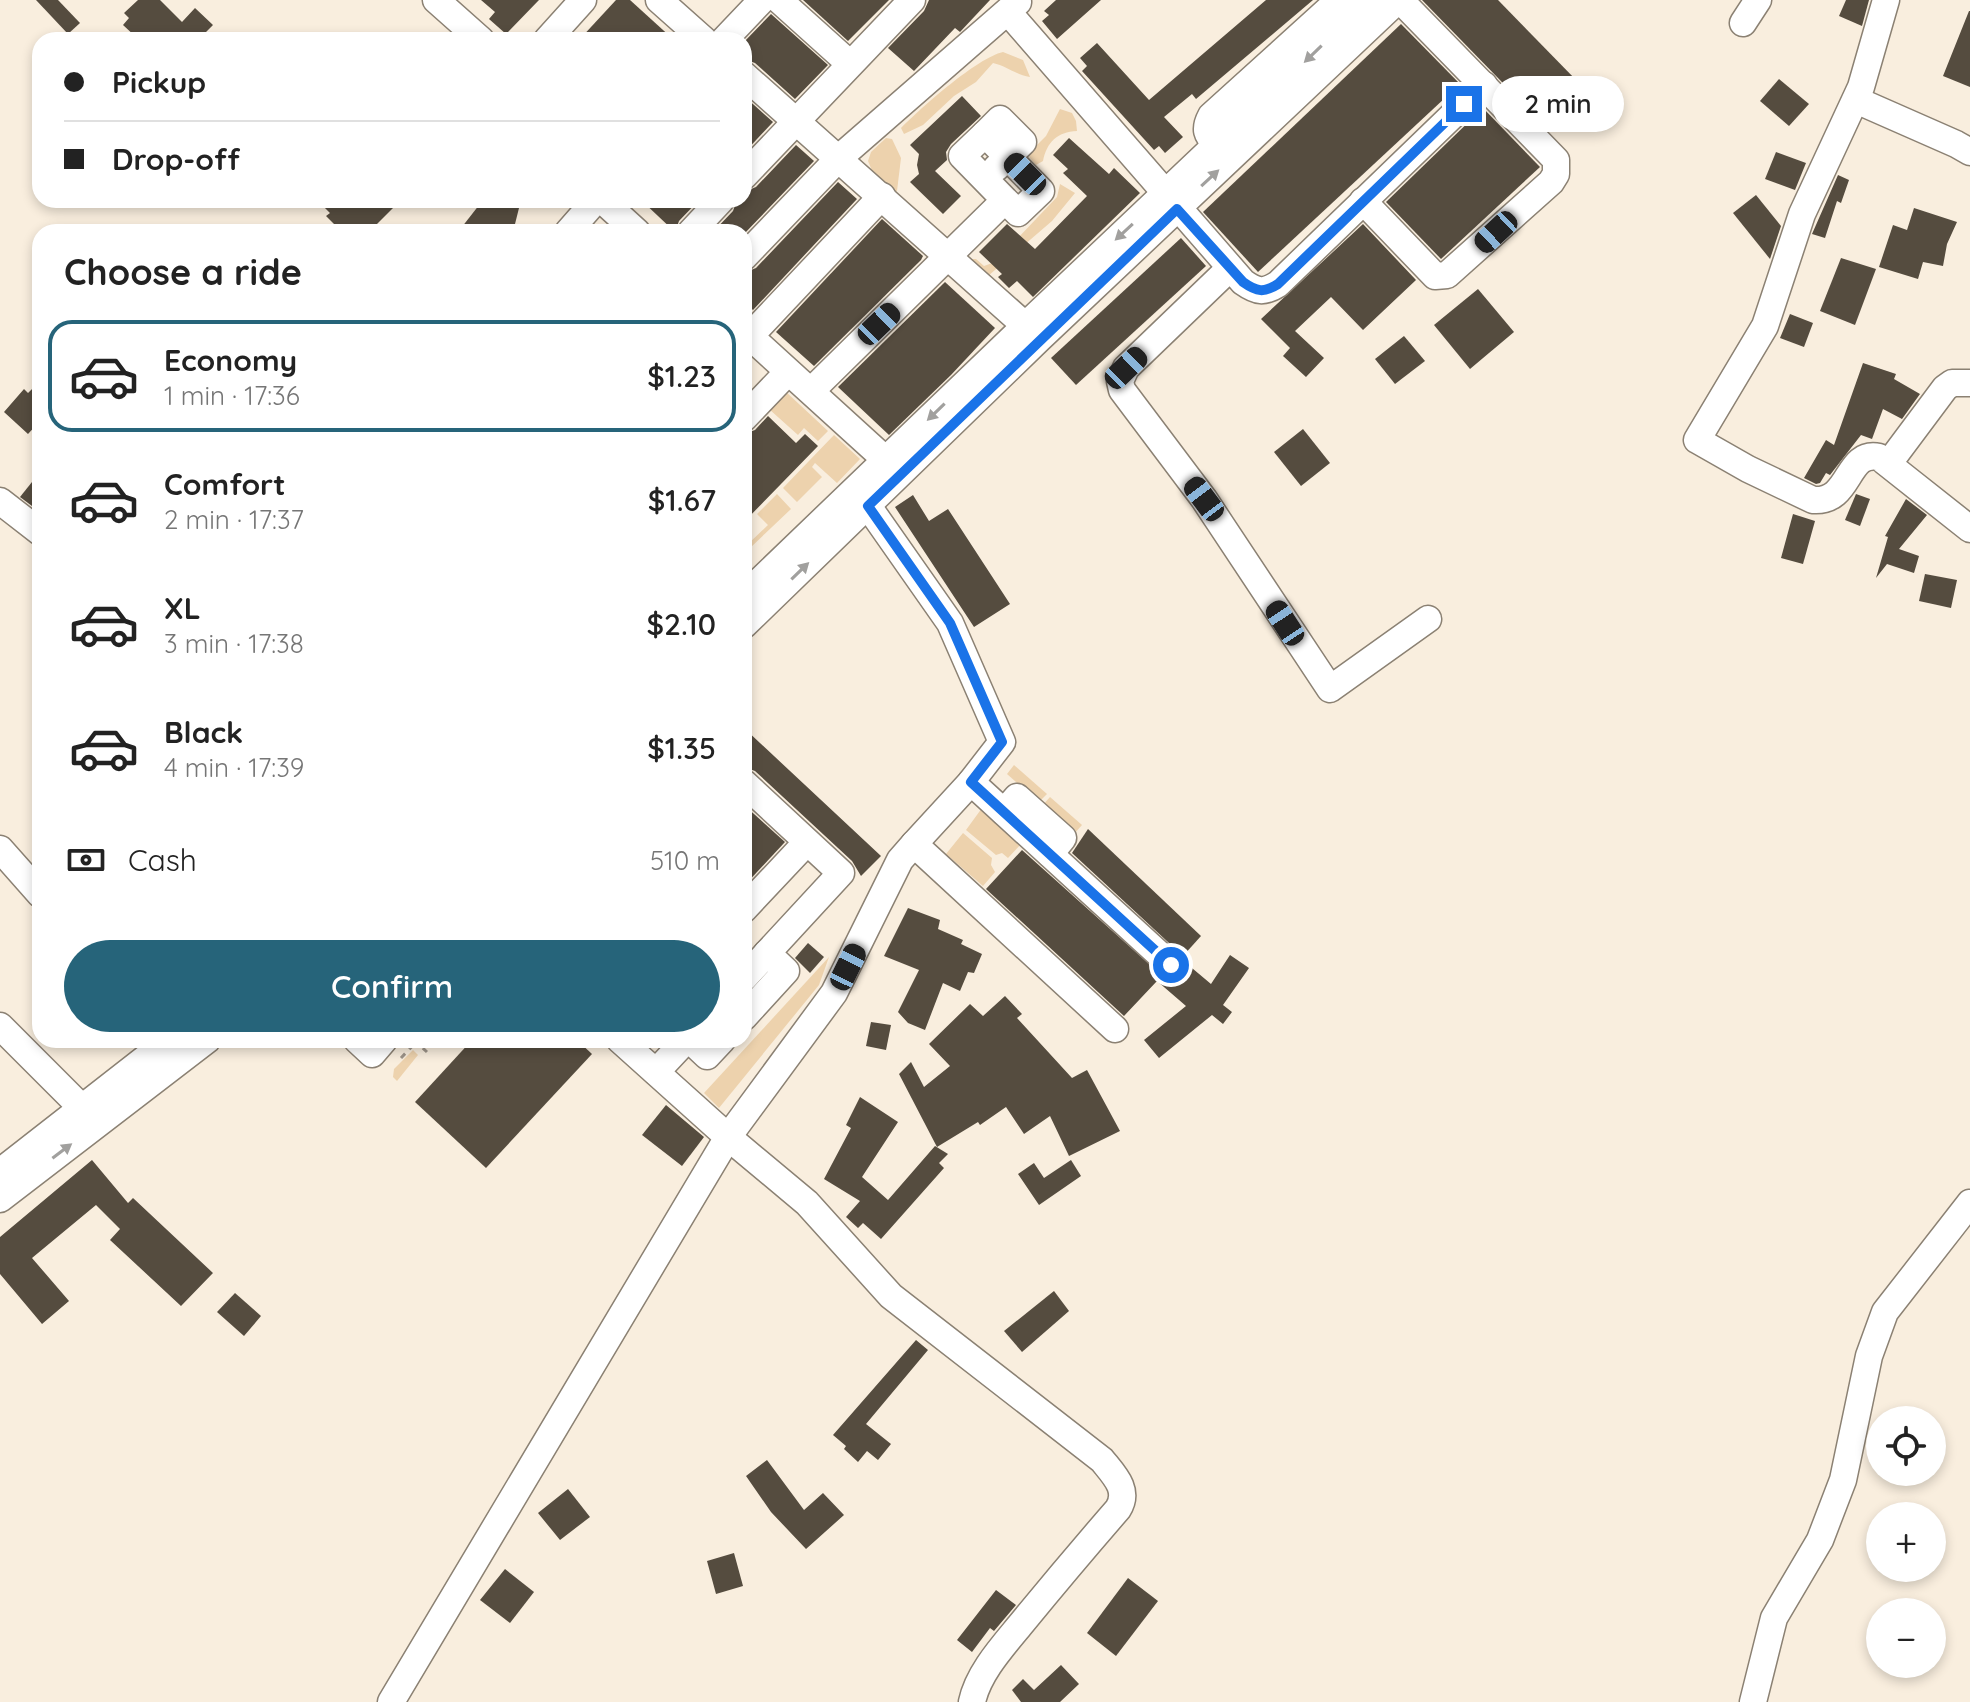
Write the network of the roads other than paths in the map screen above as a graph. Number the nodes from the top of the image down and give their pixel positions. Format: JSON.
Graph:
{"nodes":[{"id":1,"x":436,"y":0,"type":"edge"},
{"id":2,"x":583,"y":0,"type":"edge"},
{"id":3,"x":659,"y":0,"type":"edge"},
{"id":4,"x":762,"y":0,"type":"edge"},
{"id":5,"x":779,"y":0,"type":"edge"},
{"id":6,"x":912,"y":0,"type":"edge"},
{"id":7,"x":1339,"y":0,"type":"edge"},
{"id":8,"x":1369,"y":0,"type":"edge"},
{"id":9,"x":1399,"y":0,"type":"edge"},
{"id":10,"x":1758,"y":0,"type":"edge"},
{"id":11,"x":1886,"y":0,"type":"edge"},
{"id":12,"x":1014,"y":6,"type":"edge"},
{"id":13,"x":464,"y":9,"type":"edge"},
{"id":14,"x":1743,"y":23,"type":"dead end"},
{"id":15,"x":477,"y":32,"type":"edge"},
{"id":16,"x":554,"y":32,"type":"edge"},
{"id":17,"x":695,"y":32,"type":"edge"},
{"id":18,"x":732,"y":32,"type":"edge"},
{"id":19,"x":849,"y":63,"type":"junction"},
{"id":20,"x":752,"y":82,"type":"edge"},
{"id":21,"x":1484,"y":85,"type":"junction"},
{"id":22,"x":1856,"y":100,"type":"junction"},
{"id":23,"x":796,"y":120,"type":"junction"},
{"id":24,"x":1217,"y":145,"type":"junction"},
{"id":25,"x":1970,"y":152,"type":"edge"},
{"id":26,"x":1008,"y":157,"type":"junction"},
{"id":27,"x":839,"y":158,"type":"junction"},
{"id":28,"x":752,"y":167,"type":"edge"},
{"id":29,"x":985,"y":179,"type":"junction"},
{"id":30,"x":882,"y":196,"type":"junction"},
{"id":31,"x":1005,"y":200,"type":"junction"},
{"id":32,"x":1171,"y":201,"type":"junction"},
{"id":33,"x":1363,"y":201,"type":"junction"},
{"id":34,"x":591,"y":208,"type":"edge"},
{"id":35,"x":608,"y":208,"type":"edge"},
{"id":36,"x":714,"y":208,"type":"edge"},
{"id":37,"x":576,"y":224,"type":"edge"},
{"id":38,"x":628,"y":224,"type":"edge"},
{"id":39,"x":698,"y":224,"type":"edge"},
{"id":40,"x":752,"y":249,"type":"edge"},
{"id":41,"x":947,"y":257,"type":"junction"},
{"id":42,"x":1230,"y":268,"type":"junction"},
{"id":43,"x":752,"y":329,"type":"edge"},
{"id":44,"x":1032,"y":332,"type":"junction"},
{"id":45,"x":752,"y":339,"type":"edge"},
{"id":46,"x":788,"y":372,"type":"junction"},
{"id":47,"x":1970,"y":383,"type":"edge"},
{"id":48,"x":811,"y":391,"type":"junction"},
{"id":49,"x":752,"y":410,"type":"edge"},
{"id":50,"x":1889,"y":463,"type":"junction"},
{"id":51,"x":893,"y":467,"type":"junction"},
{"id":52,"x":0,"y":501,"type":"edge"},
{"id":53,"x":838,"y":506,"type":"junction"},
{"id":54,"x":868,"y":506,"type":"junction"},
{"id":55,"x":32,"y":526,"type":"edge"},
{"id":56,"x":1970,"y":529,"type":"edge"},
{"id":57,"x":752,"y":567,"type":"edge"},
{"id":58,"x":752,"y":588,"type":"edge"},
{"id":59,"x":752,"y":617,"type":"edge"},
{"id":60,"x":1428,"y":619,"type":"dead end"},
{"id":61,"x":976,"y":775,"type":"junction"},
{"id":62,"x":752,"y":790,"type":"edge"},
{"id":63,"x":807,"y":842,"type":"junction"},
{"id":64,"x":914,"y":844,"type":"junction"},
{"id":65,"x":0,"y":849,"type":"edge"},
{"id":66,"x":32,"y":885,"type":"edge"},
{"id":67,"x":752,"y":900,"type":"edge"},
{"id":68,"x":756,"y":955,"type":"edge"},
{"id":69,"x":1171,"y":965,"type":"dead end"},
{"id":70,"x":752,"y":1008,"type":"edge"},
{"id":71,"x":0,"y":1026,"type":"edge"},
{"id":72,"x":1115,"y":1029,"type":"dead end"},
{"id":73,"x":159,"y":1048,"type":"edge"},
{"id":74,"x":197,"y":1048,"type":"edge"},
{"id":75,"x":714,"y":1048,"type":"edge"},
{"id":76,"x":671,"y":1050,"type":"edge"},
{"id":77,"x":82,"y":1108,"type":"junction"},
{"id":78,"x":728,"y":1137,"type":"junction"},
{"id":79,"x":0,"y":1172,"type":"edge"},
{"id":80,"x":0,"y":1199,"type":"edge"},
{"id":81,"x":1970,"y":1203,"type":"edge"},
{"id":82,"x":391,"y":1702,"type":"edge"},
{"id":83,"x":972,"y":1702,"type":"edge"},
{"id":84,"x":1753,"y":1702,"type":"edge"}],
"edges":[{"from":1,"to":13,"type":"street"},
{"from":2,"to":16,"type":"street"},
{"from":3,"to":17,"type":"street"},
{"from":4,"to":18,"type":"street"},
{"from":5,"to":19,"type":"street"},
{"from":6,"to":19,"type":"street"},
{"from":7,"to":24,"type":"street"},
{"from":8,"to":24,"type":"street","one_way":true},
{"from":9,"to":21,"type":"street"},
{"from":32,"to":9,"type":"street","one_way":true},
{"from":10,"to":14,"type":"street"},
{"from":11,"to":22,"type":"street"},
{"from":12,"to":27,"type":"street"},
{"from":12,"to":32,"type":"street"},
{"from":13,"to":15,"type":"street"},
{"from":19,"to":23,"type":"street"},
{"from":20,"to":23,"type":"street"},
{"from":21,"to":33,"type":"street"},
{"from":21,"to":33,"type":"street"},
{"from":22,"to":25,"type":"street"},
{"from":22,"to":50,"type":"street"},
{"from":23,"to":27,"type":"street"},
{"from":23,"to":28,"type":"street"},
{"from":24,"to":32,"type":"street"},
{"from":26,"to":29,"type":"street"},
{"from":26,"to":29,"type":"street"},
{"from":26,"to":31,"type":"street"},
{"from":27,"to":30,"type":"street"},
{"from":27,"to":40,"type":"street"},
{"from":29,"to":31,"type":"street"},
{"from":30,"to":41,"type":"street"},
{"from":30,"to":43,"type":"street"},
{"from":31,"to":41,"type":"street"},
{"from":32,"to":42,"type":"street"},
{"from":32,"to":44,"type":"street"},
{"from":33,"to":42,"type":"street"},
{"from":34,"to":37,"type":"street"},
{"from":35,"to":38,"type":"street"},
{"from":36,"to":39,"type":"street"},
{"from":41,"to":44,"type":"street"},
{"from":41,"to":48,"type":"street"},
{"from":42,"to":60,"type":"street"},
{"from":44,"to":51,"type":"street"},
{"from":45,"to":46,"type":"street"},
{"from":46,"to":48,"type":"street"},
{"from":46,"to":49,"type":"street"},
{"from":47,"to":50,"type":"street"},
{"from":48,"to":51,"type":"street"},
{"from":50,"to":56,"type":"street"},
{"from":51,"to":53,"type":"street"},
{"from":51,"to":54,"type":"street"},
{"from":52,"to":55,"type":"street"},
{"from":53,"to":57,"type":"street"},
{"from":53,"to":58,"type":"street"},
{"from":59,"to":54,"type":"street","one_way":true},
{"from":54,"to":61,"type":"street"},
{"from":61,"to":64,"type":"street"},
{"from":61,"to":69,"type":"street"},
{"from":62,"to":63,"type":"street"},
{"from":63,"to":67,"type":"street"},
{"from":63,"to":68,"type":"street"},
{"from":64,"to":72,"type":"street"},
{"from":64,"to":78,"type":"street"},
{"from":65,"to":66,"type":"street"},
{"from":68,"to":70,"type":"street"},
{"from":71,"to":77,"type":"street"},
{"from":73,"to":77,"type":"street"},
{"from":80,"to":74,"type":"street","one_way":true},
{"from":75,"to":76,"type":"street"},
{"from":76,"to":78,"type":"street"},
{"from":77,"to":79,"type":"street"},
{"from":78,"to":82,"type":"street"},
{"from":78,"to":83,"type":"street"},
{"from":81,"to":84,"type":"street"}]}
